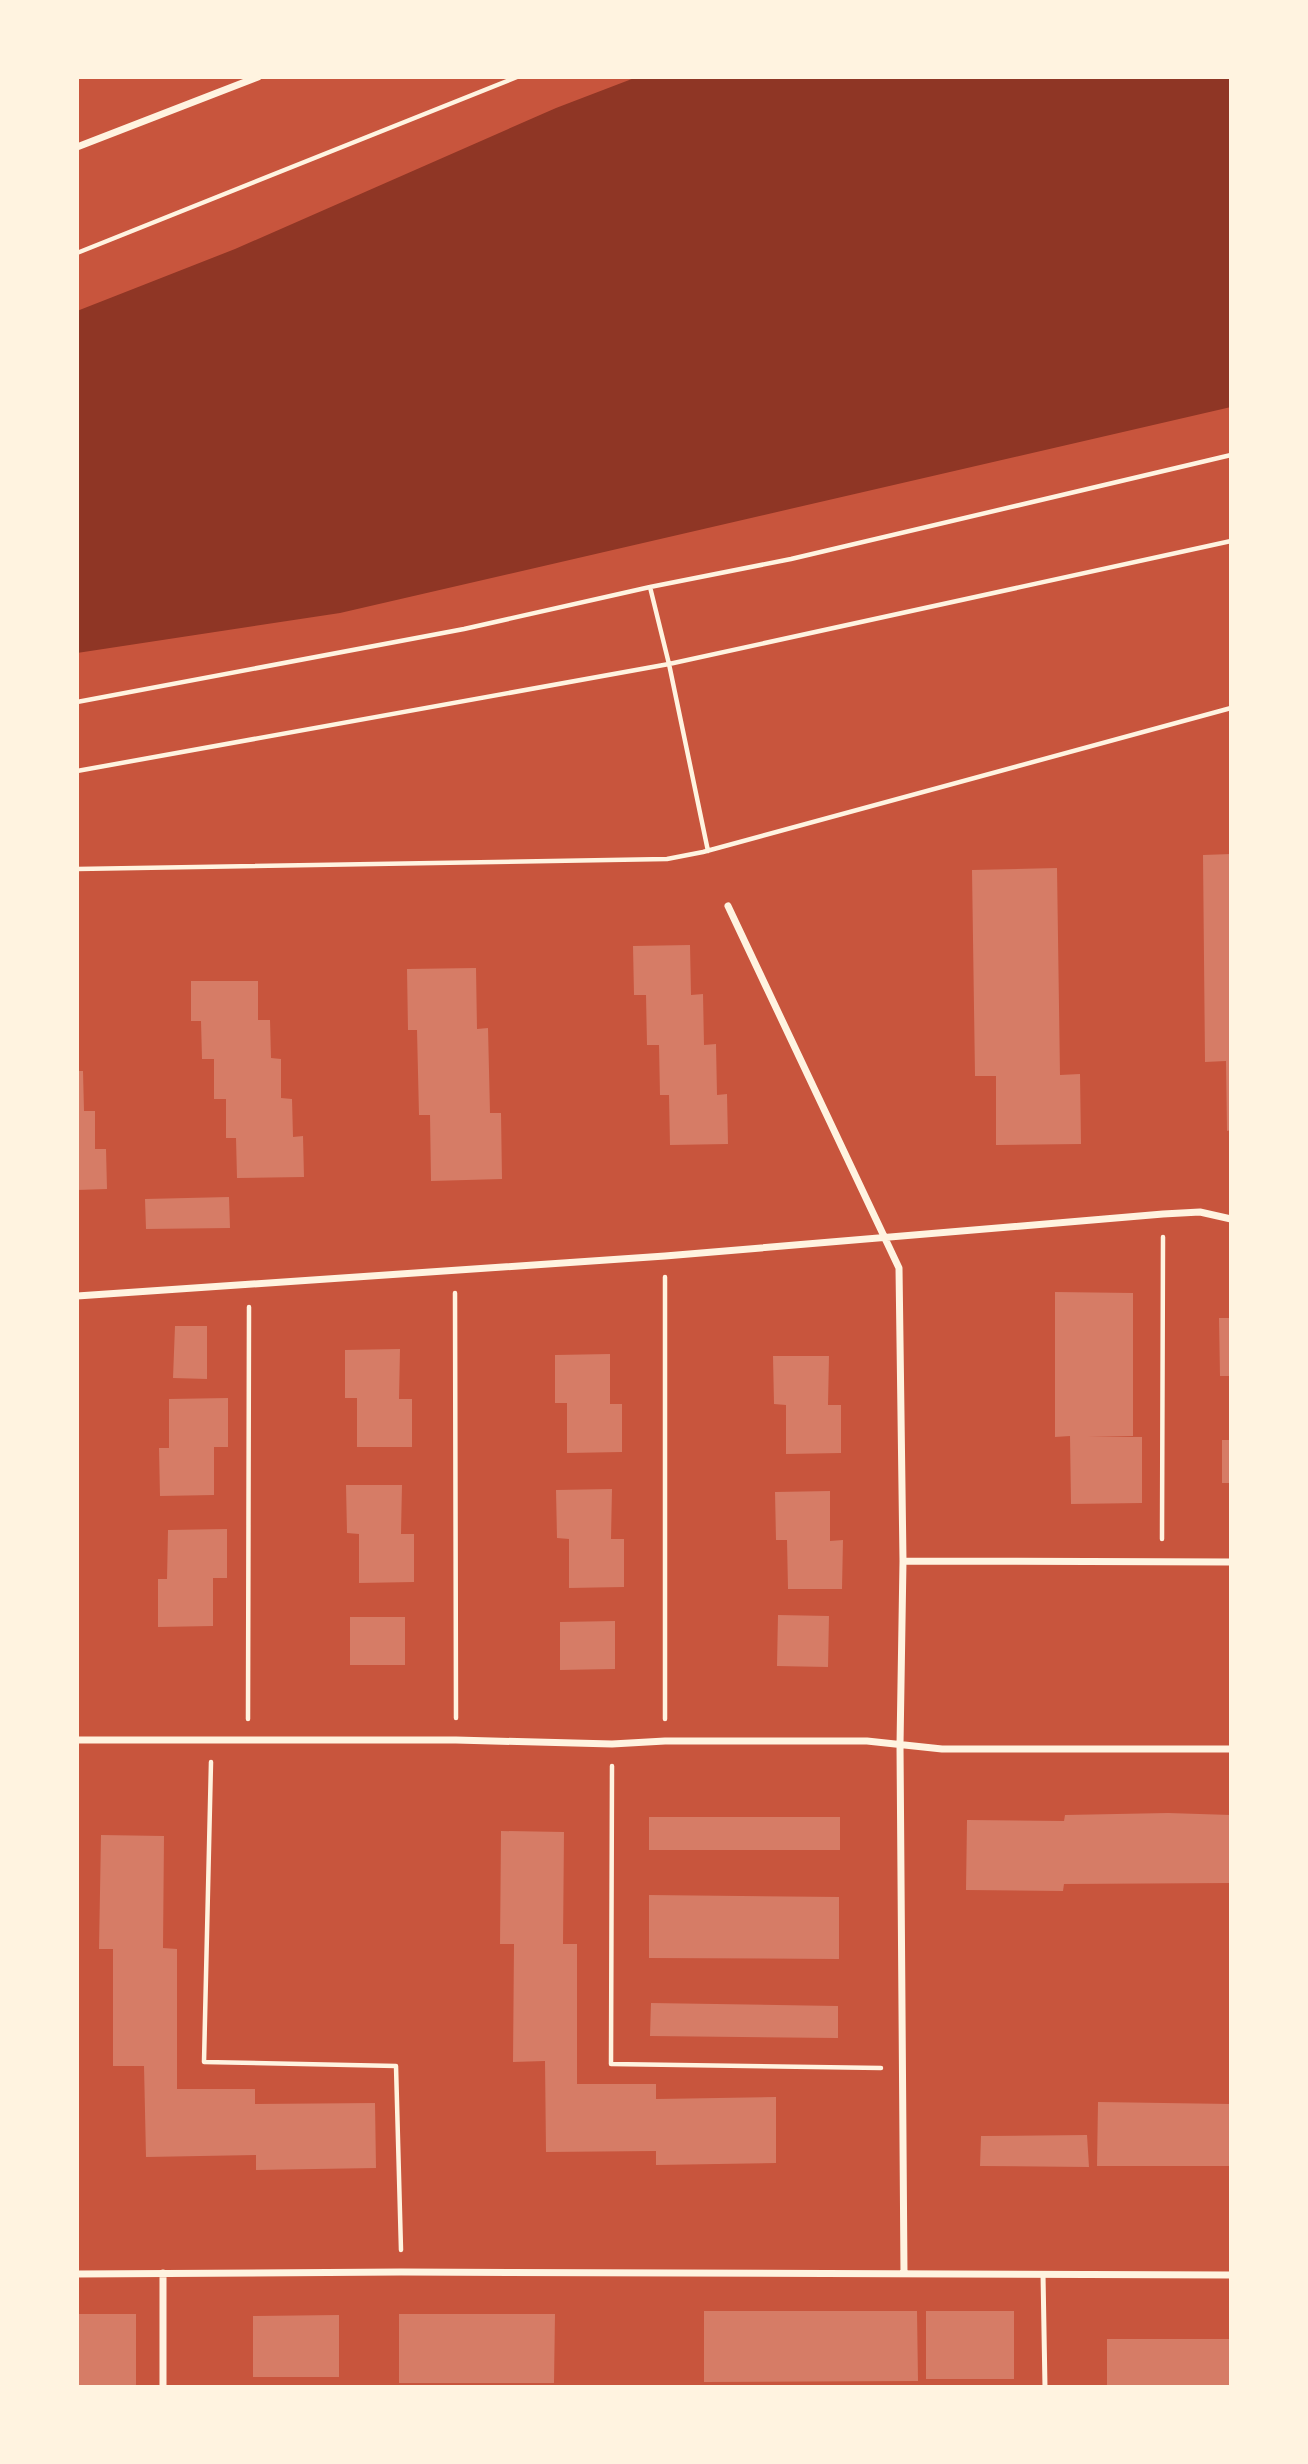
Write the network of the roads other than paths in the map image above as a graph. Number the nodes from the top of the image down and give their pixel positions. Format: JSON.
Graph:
{"nodes":[{"id":1,"x":258,"y":77,"type":"edge"},
{"id":2,"x":77,"y":147,"type":"edge"},
{"id":3,"x":728,"y":906,"type":"dead end"},
{"id":4,"x":1231,"y":1219,"type":"edge"},
{"id":5,"x":885,"y":1238,"type":"junction"},
{"id":6,"x":77,"y":1296,"type":"edge"},
{"id":7,"x":903,"y":1561,"type":"junction"},
{"id":8,"x":1231,"y":1562,"type":"edge"},
{"id":9,"x":77,"y":1740,"type":"edge"},
{"id":10,"x":900,"y":1745,"type":"junction"},
{"id":11,"x":1231,"y":1749,"type":"edge"},
{"id":12,"x":163,"y":2273,"type":"junction"},
{"id":13,"x":77,"y":2274,"type":"edge"},
{"id":14,"x":904,"y":2274,"type":"junction"},
{"id":15,"x":1043,"y":2274,"type":"junction"},
{"id":16,"x":1231,"y":2275,"type":"edge"},
{"id":17,"x":163,"y":2387,"type":"edge"},
{"id":18,"x":1045,"y":2387,"type":"edge"}],
"edges":[{"from":1,"to":2,"type":"street"},
{"from":3,"to":5,"type":"street"},
{"from":4,"to":5,"type":"street"},
{"from":5,"to":6,"type":"street"},
{"from":5,"to":7,"type":"street"},
{"from":7,"to":8,"type":"street"},
{"from":7,"to":10,"type":"street"},
{"from":9,"to":10,"type":"street"},
{"from":10,"to":11,"type":"street"},
{"from":10,"to":14,"type":"street"},
{"from":12,"to":13,"type":"street"},
{"from":12,"to":14,"type":"street"},
{"from":12,"to":17,"type":"street"},
{"from":14,"to":15,"type":"street"},
{"from":15,"to":16,"type":"street"},
{"from":15,"to":18,"type":"lane"}]}
